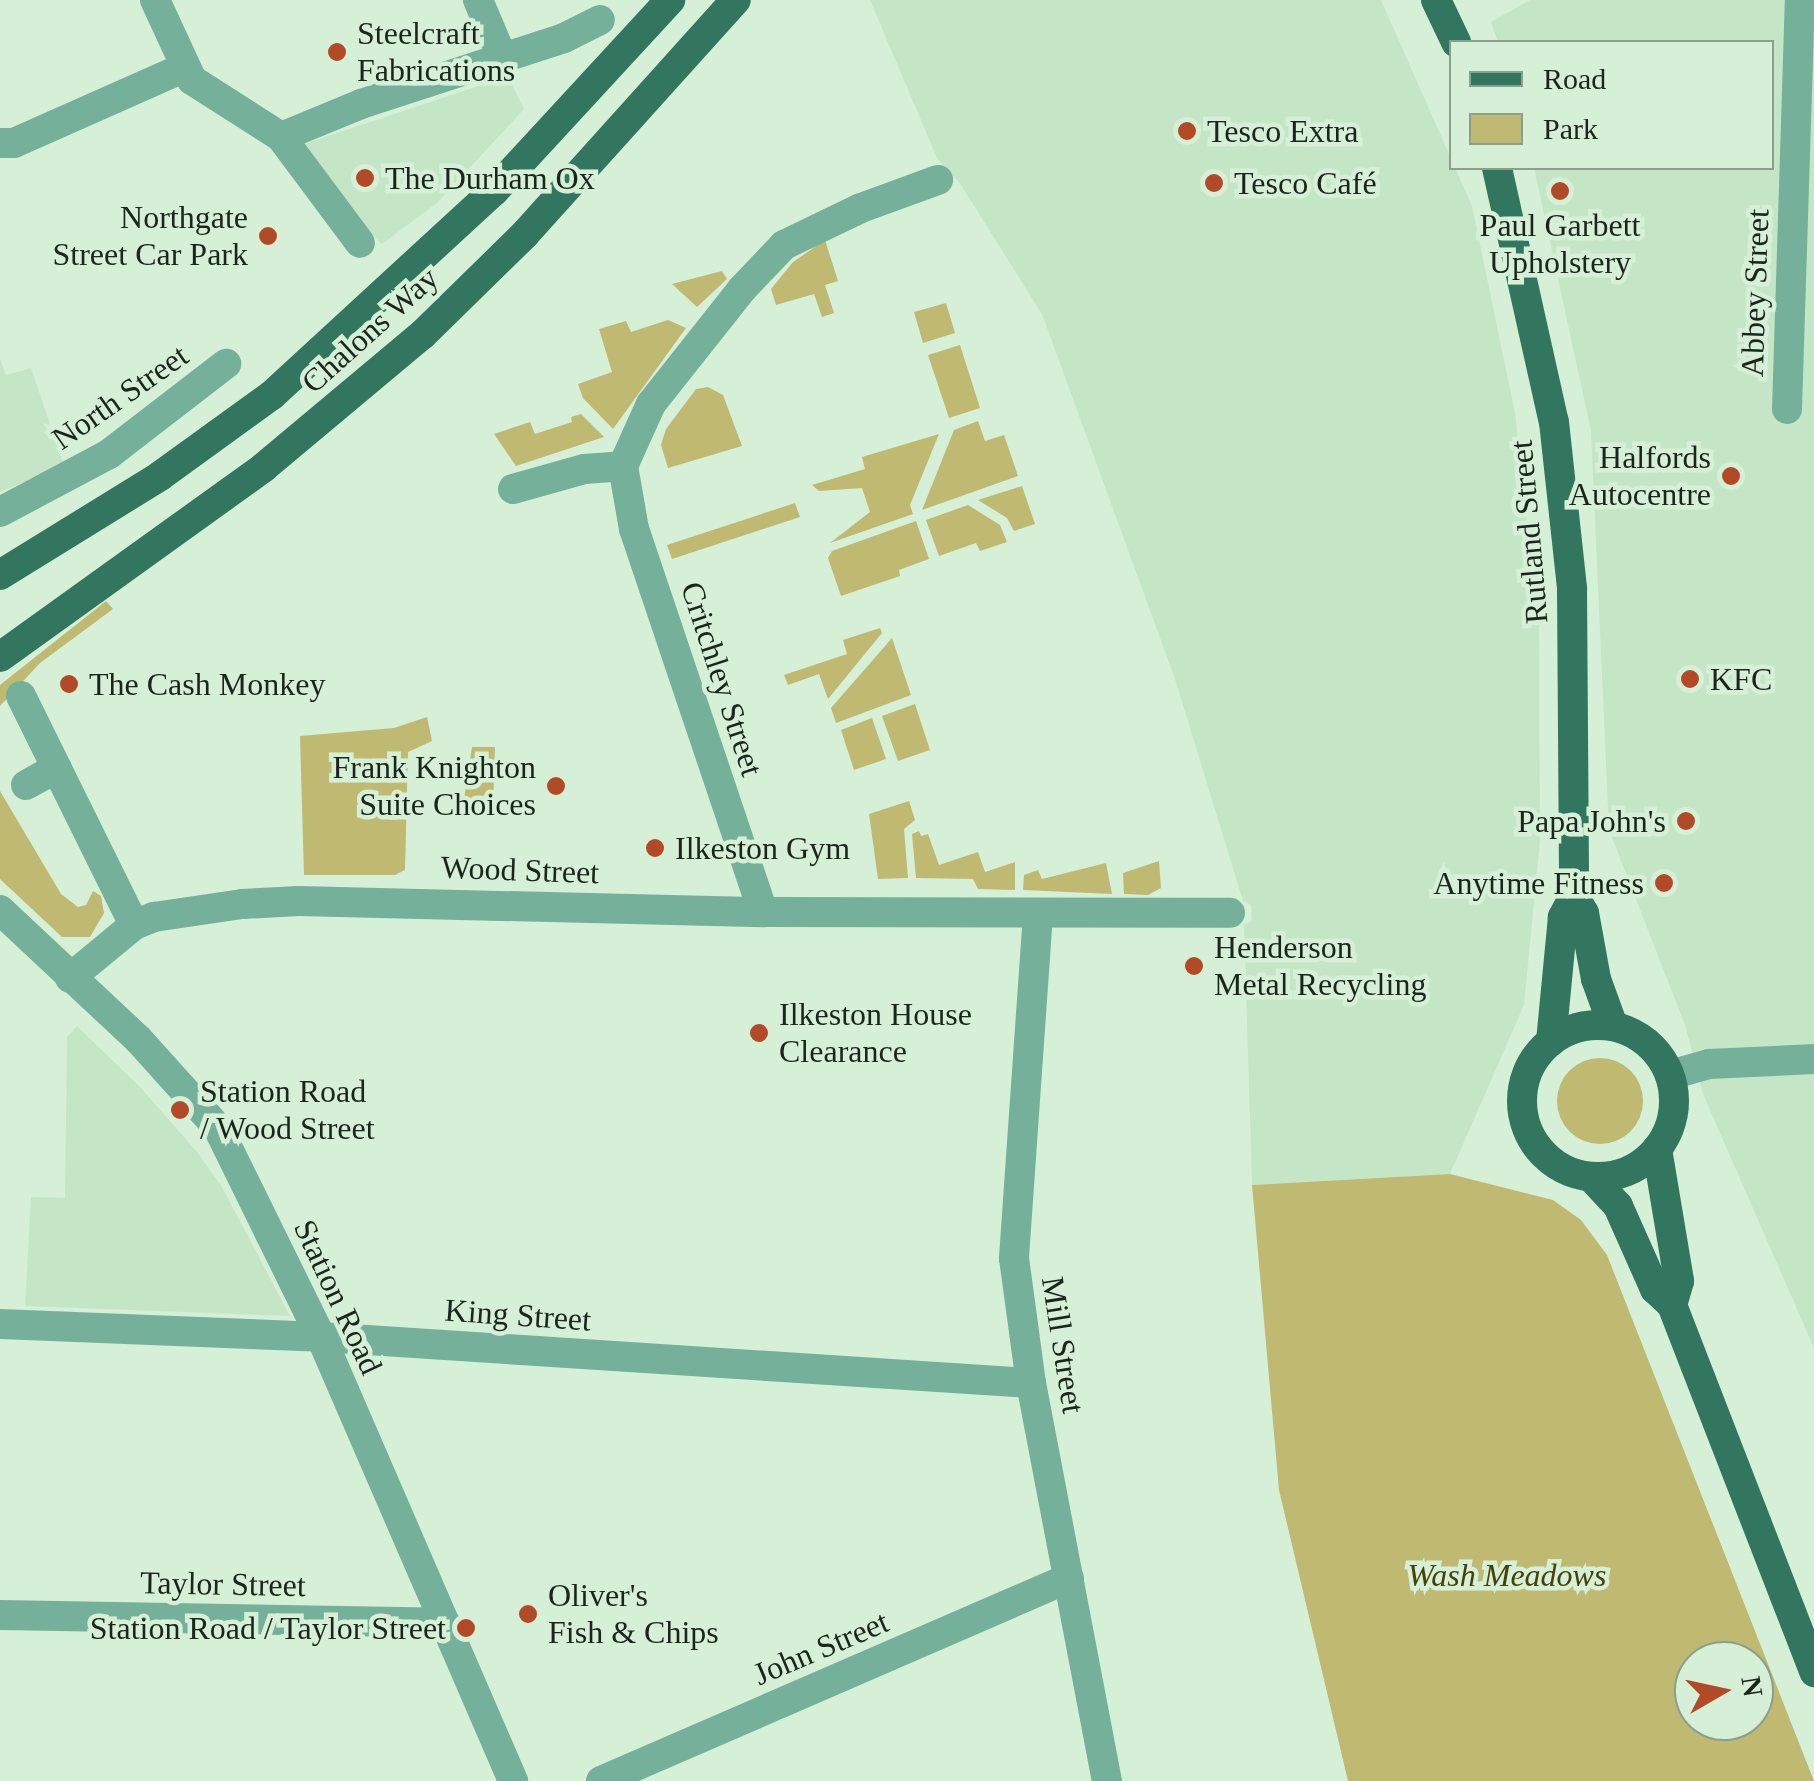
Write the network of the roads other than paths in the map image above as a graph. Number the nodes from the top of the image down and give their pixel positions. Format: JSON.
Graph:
{"nodes":[{"id":1,"x":155,"y":0,"type":"edge"},
{"id":2,"x":478,"y":0,"type":"edge"},
{"id":3,"x":670,"y":0,"type":"edge"},
{"id":4,"x":736,"y":0,"type":"edge"},
{"id":5,"x":1436,"y":0,"type":"edge"},
{"id":6,"x":1800,"y":0,"type":"edge"},
{"id":7,"x":600,"y":20,"type":"dead end"},
{"id":8,"x":1455,"y":40,"type":"edge"},
{"id":9,"x":503,"y":59,"type":"junction"},
{"id":10,"x":184,"y":68,"type":"junction"},
{"id":11,"x":281,"y":137,"type":"junction"},
{"id":12,"x":0,"y":144,"type":"edge"},
{"id":13,"x":1498,"y":170,"type":"edge"},
{"id":14,"x":938,"y":180,"type":"dead end"},
{"id":15,"x":360,"y":243,"type":"dead end"},
{"id":16,"x":226,"y":364,"type":"dead end"},
{"id":17,"x":1789,"y":408,"type":"edge"},
{"id":18,"x":623,"y":466,"type":"junction"},
{"id":19,"x":513,"y":489,"type":"dead end"},
{"id":20,"x":0,"y":512,"type":"edge"},
{"id":21,"x":0,"y":574,"type":"edge"},
{"id":22,"x":0,"y":657,"type":"edge"},
{"id":23,"x":21,"y":696,"type":"dead end"},
{"id":24,"x":58,"y":768,"type":"junction"},
{"id":25,"x":26,"y":785,"type":"dead end"},
{"id":26,"x":1574,"y":896,"type":"junction"},
{"id":27,"x":0,"y":910,"type":"edge"},
{"id":28,"x":763,"y":912,"type":"junction"},
{"id":29,"x":1230,"y":912,"type":"dead end"},
{"id":30,"x":1038,"y":914,"type":"junction"},
{"id":31,"x":134,"y":925,"type":"junction"},
{"id":32,"x":70,"y":978,"type":"junction"},
{"id":33,"x":1613,"y":1026,"type":"junction"},
{"id":34,"x":1551,"y":1041,"type":"junction"},
{"id":35,"x":1814,"y":1059,"type":"edge"},
{"id":36,"x":1670,"y":1075,"type":"junction"},
{"id":37,"x":1658,"y":1149,"type":"junction"},
{"id":38,"x":1592,"y":1178,"type":"junction"},
{"id":39,"x":1672,"y":1304,"type":"junction"},
{"id":40,"x":0,"y":1324,"type":"edge"},
{"id":41,"x":321,"y":1338,"type":"junction"},
{"id":42,"x":1031,"y":1383,"type":"junction"},
{"id":43,"x":1068,"y":1578,"type":"junction"},
{"id":44,"x":0,"y":1615,"type":"edge"},
{"id":45,"x":444,"y":1622,"type":"junction"},
{"id":46,"x":1814,"y":1672,"type":"edge"},
{"id":47,"x":512,"y":1781,"type":"edge"},
{"id":48,"x":601,"y":1781,"type":"edge"},
{"id":49,"x":1107,"y":1781,"type":"edge"}],
"edges":[{"from":1,"to":10,"type":"street"},
{"from":2,"to":9,"type":"street"},
{"from":3,"to":21,"type":"main road","name":"Chalons Way"},
{"from":4,"to":22,"type":"main road","name":"Chalons Way"},
{"from":5,"to":8,"type":"main road"},
{"from":6,"to":17,"type":"street","name":"Abbey Street"},
{"from":7,"to":9,"type":"street"},
{"from":9,"to":11,"type":"street"},
{"from":10,"to":11,"type":"street"},
{"from":10,"to":12,"type":"street"},
{"from":11,"to":15,"type":"street"},
{"from":13,"to":26,"type":"main road","name":"Rutland Street"},
{"from":14,"to":18,"type":"street"},
{"from":16,"to":20,"type":"street","name":"North Street"},
{"from":18,"to":19,"type":"street"},
{"from":18,"to":28,"type":"street","name":"Critchley Street"},
{"from":23,"to":24,"type":"street"},
{"from":24,"to":25,"type":"street"},
{"from":24,"to":31,"type":"street"},
{"from":26,"to":33,"type":"main road","name":"Rutland Street"},
{"from":26,"to":34,"type":"main road","name":"Rutland Street"},
{"from":27,"to":32,"type":"street","name":"Station Road"},
{"from":28,"to":30,"type":"street","name":"Wood Street"},
{"from":28,"to":31,"type":"street","name":"Wood Street"},
{"from":29,"to":30,"type":"street","name":"Wood Street"},
{"from":30,"to":42,"type":"street","name":"Mill Street"},
{"from":31,"to":32,"type":"street","name":"Wood Street"},
{"from":32,"to":41,"type":"street","name":"Station Road"},
{"from":33,"to":34,"type":"main road"},
{"from":33,"to":36,"type":"main road"},
{"from":34,"to":38,"type":"main road"},
{"from":35,"to":36,"type":"street"},
{"from":36,"to":37,"type":"main road"},
{"from":37,"to":38,"type":"main road"},
{"from":37,"to":39,"type":"main road"},
{"from":38,"to":39,"type":"main road"},
{"from":39,"to":46,"type":"main road"},
{"from":40,"to":41,"type":"street","name":"King Street"},
{"from":41,"to":42,"type":"street","name":"King Street"},
{"from":41,"to":45,"type":"street","name":"Station Road"},
{"from":42,"to":43,"type":"street","name":"Mill Street"},
{"from":43,"to":48,"type":"street","name":"John Street"},
{"from":43,"to":49,"type":"street","name":"Mill Street"},
{"from":44,"to":45,"type":"street","name":"Taylor Street"},
{"from":45,"to":47,"type":"street","name":"Station Road"}]}
